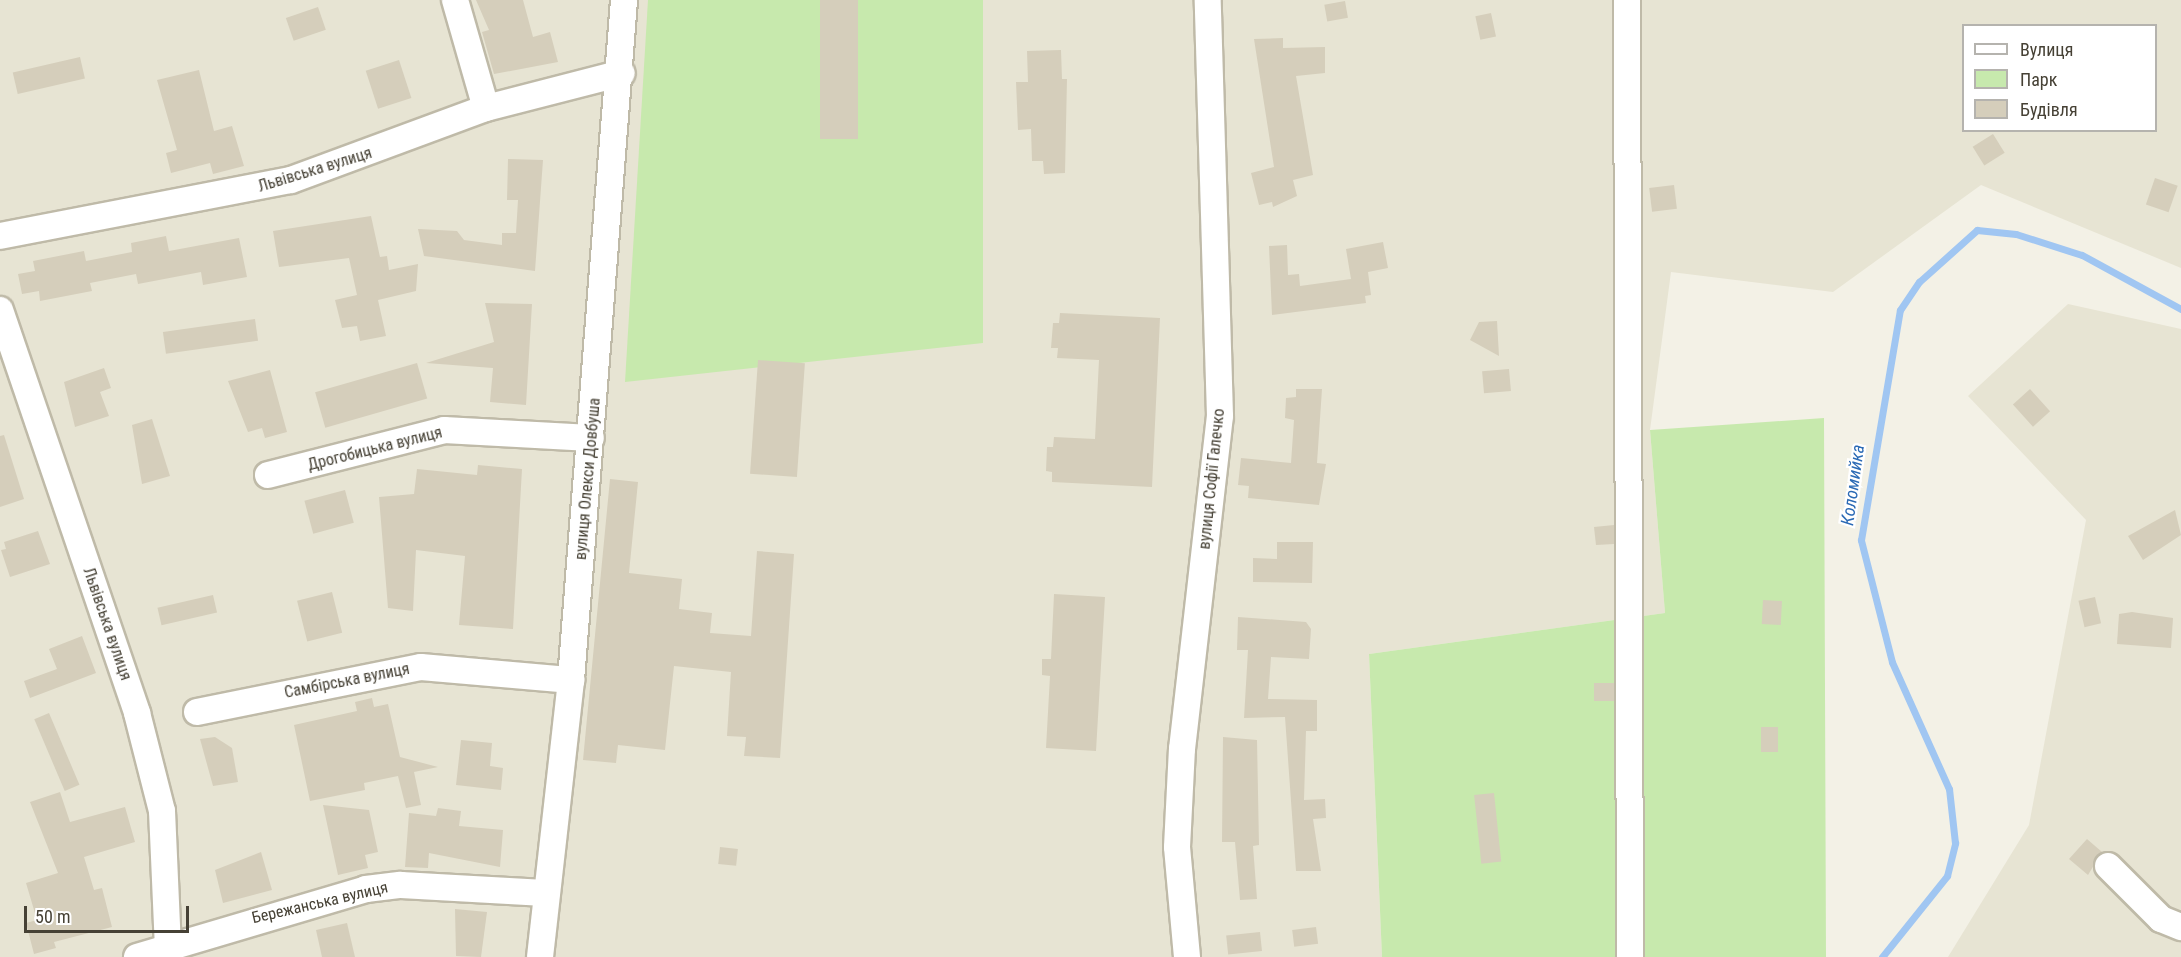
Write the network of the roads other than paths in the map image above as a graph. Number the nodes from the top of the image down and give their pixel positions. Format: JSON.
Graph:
{"nodes":[{"id":1,"x":455,"y":0,"type":"edge"},
{"id":2,"x":624,"y":0,"type":"edge"},
{"id":3,"x":1208,"y":0,"type":"edge"},
{"id":4,"x":1627,"y":0,"type":"edge"},
{"id":5,"x":622,"y":73,"type":"junction"},
{"id":6,"x":486,"y":108,"type":"junction"},
{"id":7,"x":0,"y":236,"type":"edge"},
{"id":8,"x":0,"y":310,"type":"edge"},
{"id":9,"x":591,"y":438,"type":"junction"},
{"id":10,"x":268,"y":476,"type":"dead end"},
{"id":11,"x":571,"y":680,"type":"junction"},
{"id":12,"x":197,"y":712,"type":"dead end"},
{"id":13,"x":2109,"y":866,"type":"dead end"},
{"id":14,"x":545,"y":893,"type":"junction"},
{"id":15,"x":2181,"y":927,"type":"edge"},
{"id":16,"x":168,"y":946,"type":"junction"},
{"id":17,"x":137,"y":957,"type":"edge"},
{"id":18,"x":540,"y":957,"type":"edge"},
{"id":19,"x":1187,"y":957,"type":"edge"},
{"id":20,"x":1630,"y":957,"type":"edge"}],
"edges":[{"from":1,"to":6,"type":"street"},
{"from":2,"to":5,"type":"street","name":"вулиця Олекси Довбуша"},
{"from":3,"to":19,"type":"street","name":"вулиця Софії Галечко"},
{"from":4,"to":20,"type":"street"},
{"from":5,"to":6,"type":"street","name":"Львівська вулиця"},
{"from":5,"to":9,"type":"street","name":"вулиця Олекси Довбуша"},
{"from":6,"to":7,"type":"street","name":"Львівська вулиця"},
{"from":8,"to":16,"type":"street","name":"Львівська вулиця"},
{"from":9,"to":10,"type":"street","name":"Дрогобицька вулиця"},
{"from":9,"to":11,"type":"street","name":"вулиця Олекси Довбуша"},
{"from":11,"to":12,"type":"street","name":"Самбірська вулиця"},
{"from":11,"to":14,"type":"street","name":"вулиця Олекси Довбуша"},
{"from":13,"to":15,"type":"street"},
{"from":14,"to":16,"type":"street","name":"Бережанська вулиця"},
{"from":14,"to":18,"type":"street","name":"вулиця Олекси Довбуша"},
{"from":16,"to":17,"type":"street","name":"Бережанська вулиця"}]}
